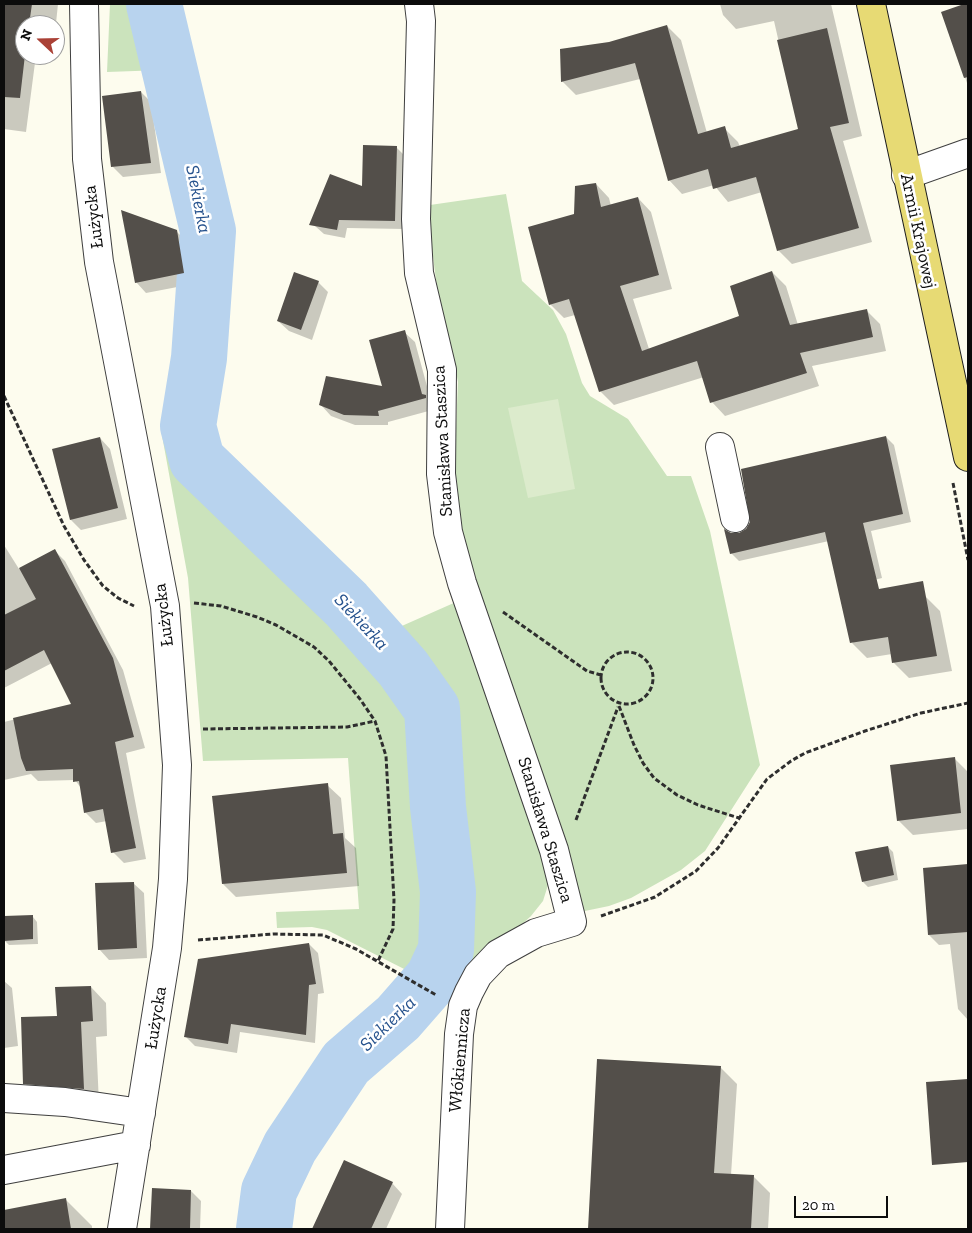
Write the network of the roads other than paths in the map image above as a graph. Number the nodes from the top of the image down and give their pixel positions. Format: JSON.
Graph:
{"nodes":[{"id":1,"x":84,"y":4,"type":"edge"},
{"id":2,"x":419,"y":4,"type":"edge"},
{"id":3,"x":870,"y":4,"type":"edge"},
{"id":4,"x":968,"y":153,"type":"edge"},
{"id":5,"x":906,"y":175,"type":"junction"},
{"id":6,"x":720,"y":448,"type":"dead end"},
{"id":7,"x":968,"y":457,"type":"edge"},
{"id":8,"x":735,"y":518,"type":"dead end"},
{"id":9,"x":572,"y":922,"type":"joint"},
{"id":10,"x":4,"y":1098,"type":"edge"},
{"id":11,"x":141,"y":1113,"type":"junction"},
{"id":12,"x":136,"y":1145,"type":"junction"},
{"id":13,"x":4,"y":1170,"type":"edge"},
{"id":14,"x":122,"y":1229,"type":"edge"},
{"id":15,"x":450,"y":1229,"type":"edge"}],
"edges":[{"from":1,"to":11,"type":"street","name":"Łużycka"},
{"from":2,"to":9,"type":"street","name":"Stanisława Staszica"},
{"from":3,"to":5,"type":"main road","name":"Armii Krajowej"},
{"from":4,"to":5,"type":"street"},
{"from":5,"to":7,"type":"main road","name":"Armii Krajowej"},
{"from":6,"to":8,"type":"street"},
{"from":9,"to":15,"type":"street","name":"Włókiennicza"},
{"from":10,"to":11,"type":"street"},
{"from":11,"to":12,"type":"street","name":"Łużycka"},
{"from":12,"to":13,"type":"street"},
{"from":12,"to":14,"type":"street","name":"Łużycka"}]}
